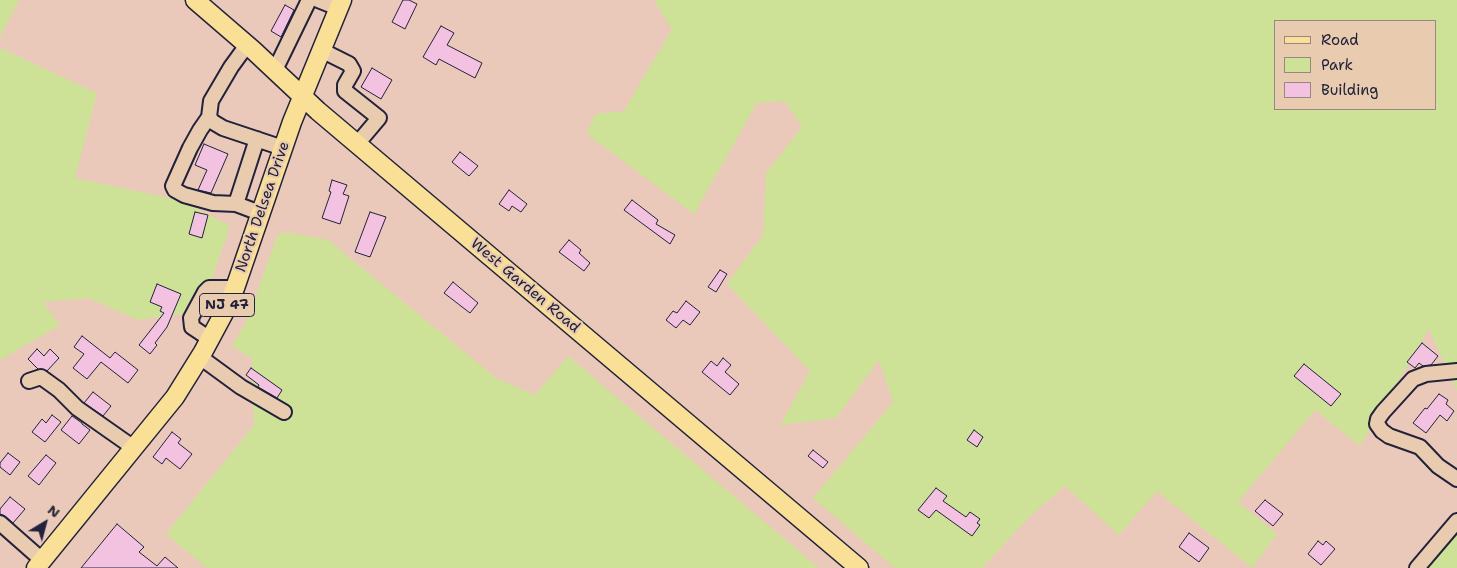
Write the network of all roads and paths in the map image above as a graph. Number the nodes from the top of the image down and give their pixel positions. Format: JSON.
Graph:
{"nodes":[{"id":1,"x":195,"y":0,"type":"edge"},
{"id":2,"x":309,"y":0,"type":"edge"},
{"id":3,"x":318,"y":0,"type":"edge"},
{"id":4,"x":340,"y":4,"type":"edge"},
{"id":5,"x":247,"y":45,"type":"junction"},
{"id":6,"x":321,"y":50,"type":"junction"},
{"id":7,"x":275,"y":70,"type":"junction"},
{"id":8,"x":302,"y":96,"type":"junction"},
{"id":9,"x":209,"y":117,"type":"junction"},
{"id":10,"x":257,"y":139,"type":"junction"},
{"id":11,"x":357,"y":144,"type":"junction"},
{"id":12,"x":283,"y":148,"type":"junction"},
{"id":13,"x":236,"y":204,"type":"junction"},
{"id":14,"x":260,"y":213,"type":"junction"},
{"id":15,"x":235,"y":288,"type":"junction"},
{"id":16,"x":210,"y":339,"type":"junction"},
{"id":17,"x":200,"y":357,"type":"junction"},
{"id":18,"x":1457,"y":372,"type":"edge"},
{"id":19,"x":29,"y":381,"type":"dead end"},
{"id":20,"x":284,"y":412,"type":"dead end"},
{"id":21,"x":134,"y":448,"type":"junction"},
{"id":22,"x":1457,"y":479,"type":"edge"},
{"id":23,"x":1457,"y":521,"type":"edge"},
{"id":24,"x":0,"y":523,"type":"edge"},
{"id":25,"x":39,"y":564,"type":"edge"},
{"id":26,"x":859,"y":568,"type":"edge"},
{"id":27,"x":1417,"y":568,"type":"edge"}],
"edges":[{"from":1,"to":5,"type":"main road","name":"West Garden Road"},
{"from":2,"to":7,"type":"street"},
{"from":3,"to":4,"type":"street"},
{"from":4,"to":6,"type":"main road","name":"North Delsea Drive","number":"NJ 47"},
{"from":5,"to":7,"type":"main road","name":"West Garden Road"},
{"from":5,"to":9,"type":"street"},
{"from":6,"to":8,"type":"main road","name":"North Delsea Drive","number":"NJ 47"},
{"from":6,"to":11,"type":"street"},
{"from":7,"to":8,"type":"main road","name":"West Garden Road"},
{"from":8,"to":11,"type":"main road","name":"West Garden Road"},
{"from":8,"to":12,"type":"main road","name":"North Delsea Drive","number":"NJ 47"},
{"from":9,"to":10,"type":"street"},
{"from":9,"to":13,"type":"street"},
{"from":10,"to":12,"type":"street"},
{"from":10,"to":13,"type":"street"},
{"from":11,"to":26,"type":"main road","name":"West Garden Road"},
{"from":12,"to":14,"type":"main road","name":"North Delsea Drive","number":"NJ 47"},
{"from":13,"to":14,"type":"street"},
{"from":14,"to":15,"type":"main road","name":"North Delsea Drive","number":"NJ 47"},
{"from":15,"to":16,"type":"main road","name":"North Delsea Drive","number":"NJ 47"},
{"from":15,"to":16,"type":"street"},
{"from":16,"to":17,"type":"main road","name":"North Delsea Drive","number":"NJ 47"},
{"from":17,"to":20,"type":"street"},
{"from":17,"to":21,"type":"main road","name":"North Delsea Drive","number":"NJ 47"},
{"from":18,"to":22,"type":"street"},
{"from":19,"to":21,"type":"street"},
{"from":21,"to":25,"type":"main road","name":"North Delsea Drive","number":"NJ 47"},
{"from":23,"to":27,"type":"street"},
{"from":24,"to":25,"type":"street"}]}
